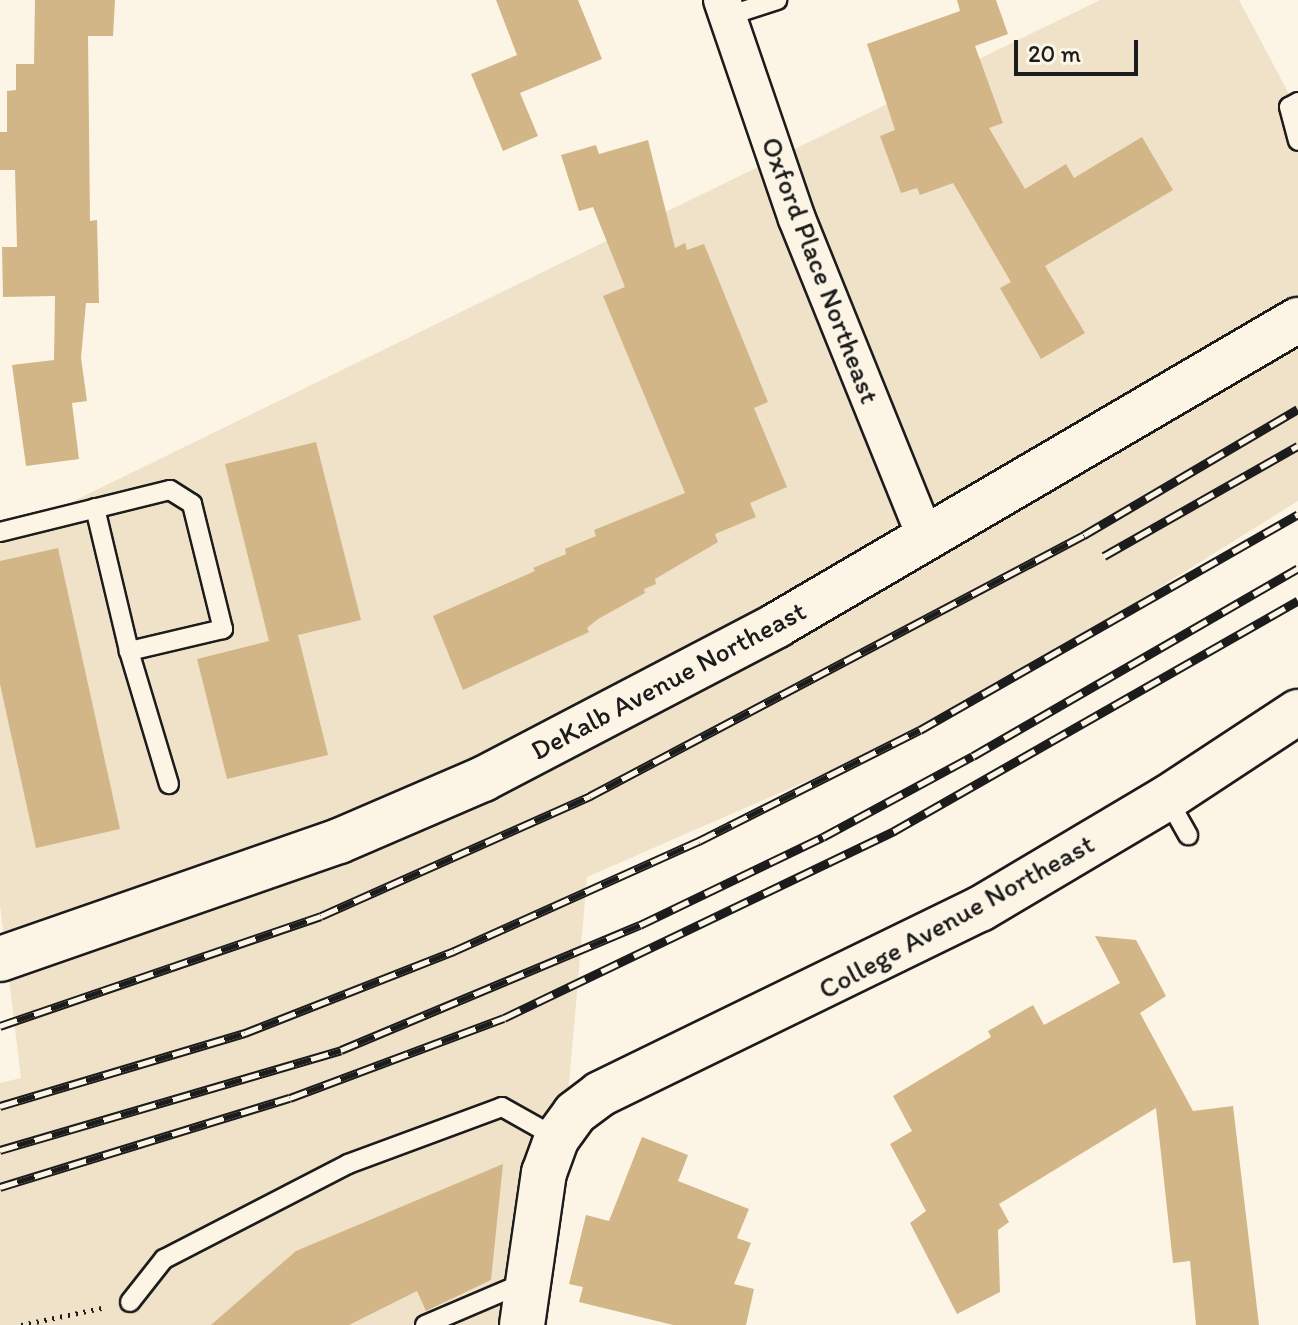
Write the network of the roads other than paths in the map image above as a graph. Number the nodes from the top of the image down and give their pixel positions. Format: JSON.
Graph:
{"nodes":[{"id":1,"x":777,"y":0,"type":"edge"},
{"id":2,"x":725,"y":8,"type":"edge"},
{"id":3,"x":1298,"y":102,"type":"edge"},
{"id":4,"x":1298,"y":141,"type":"edge"},
{"id":5,"x":1298,"y":320,"type":"edge"},
{"id":6,"x":95,"y":508,"type":"junction"},
{"id":7,"x":0,"y":532,"type":"edge"},
{"id":8,"x":926,"y":538,"type":"junction"},
{"id":9,"x":129,"y":651,"type":"junction"},
{"id":10,"x":1298,"y":712,"type":"edge"},
{"id":11,"x":169,"y":784,"type":"dead end"},
{"id":12,"x":0,"y":959,"type":"edge"},
{"id":13,"x":557,"y":1138,"type":"junction"},
{"id":14,"x":526,"y":1282,"type":"junction"},
{"id":15,"x":130,"y":1302,"type":"road end"},
{"id":16,"x":425,"y":1325,"type":"edge"},
{"id":17,"x":522,"y":1325,"type":"edge"}],
"edges":[{"from":1,"to":2,"type":"lane"},
{"from":2,"to":8,"type":"street","name":"Oxford Place Northeast"},
{"from":3,"to":4,"type":"lane"},
{"from":5,"to":8,"type":"main road","name":"DeKalb Avenue Northeast"},
{"from":6,"to":7,"type":"lane"},
{"from":6,"to":9,"type":"lane"},
{"from":6,"to":9,"type":"lane"},
{"from":8,"to":12,"type":"main road","name":"DeKalb Avenue Northeast"},
{"from":9,"to":11,"type":"lane"},
{"from":10,"to":13,"type":"main road","name":"College Avenue Northeast"},
{"from":13,"to":14,"type":"main road","name":"College Avenue Northeast"},
{"from":13,"to":15,"type":"lane"},
{"from":14,"to":16,"type":"lane"},
{"from":14,"to":17,"type":"main road","name":"College Avenue Northeast"}]}
